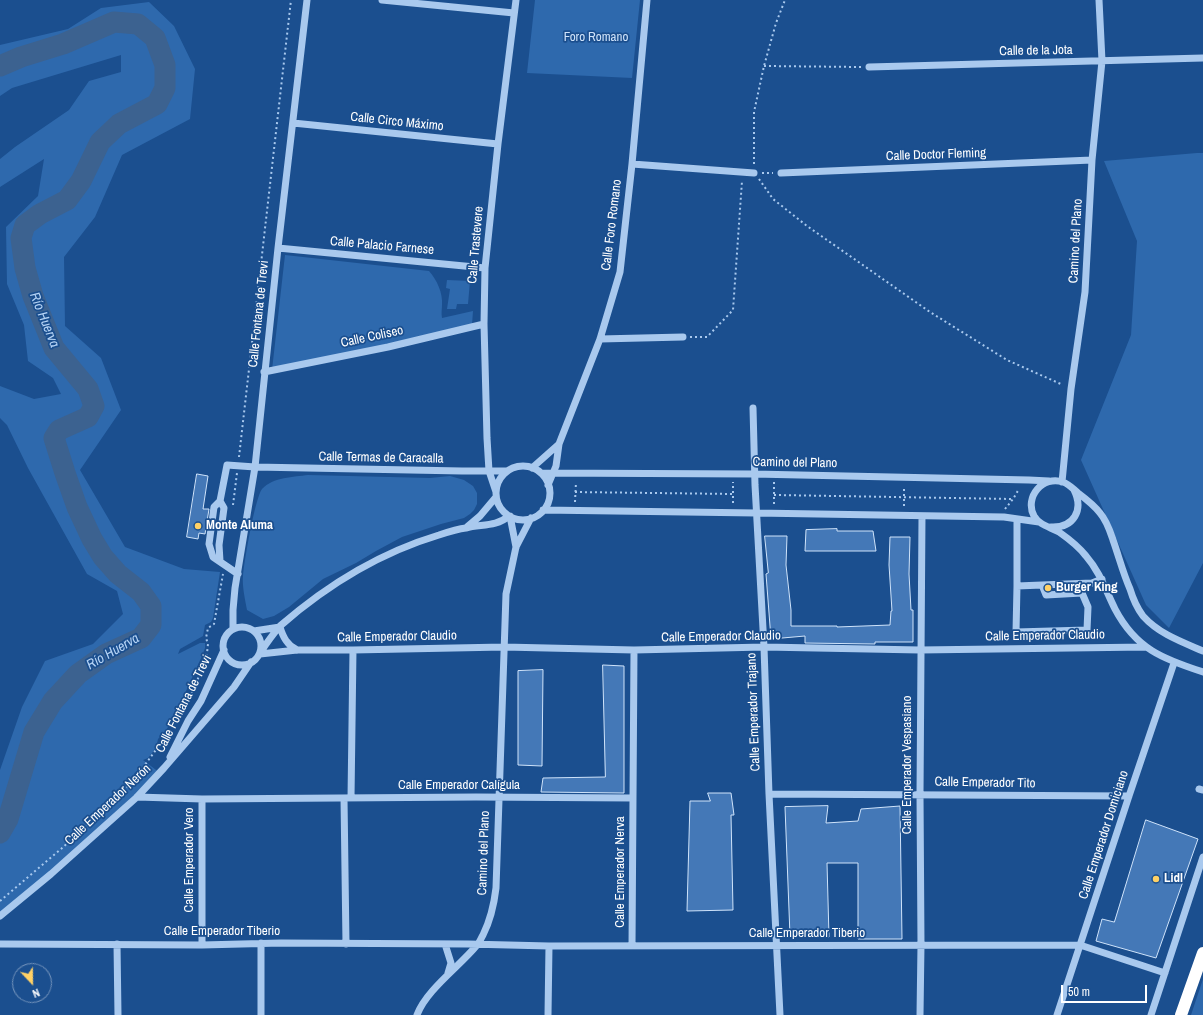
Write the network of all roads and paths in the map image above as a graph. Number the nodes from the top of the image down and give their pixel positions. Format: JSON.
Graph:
{"nodes":[{"id":1,"x":291,"y":0,"type":"edge"},
{"id":2,"x":307,"y":0,"type":"edge"},
{"id":3,"x":382,"y":0,"type":"edge"},
{"id":4,"x":516,"y":0,"type":"edge"},
{"id":5,"x":647,"y":0,"type":"edge"},
{"id":6,"x":785,"y":0,"type":"edge"},
{"id":7,"x":1099,"y":0,"type":"edge"},
{"id":8,"x":514,"y":13,"type":"junction"},
{"id":9,"x":1203,"y":58,"type":"edge"},
{"id":10,"x":1102,"y":61,"type":"junction"},
{"id":11,"x":764,"y":66,"type":"junction"},
{"id":12,"x":869,"y":67,"type":"joint"},
{"id":13,"x":293,"y":123,"type":"junction"},
{"id":14,"x":498,"y":144,"type":"junction"},
{"id":15,"x":1092,"y":160,"type":"junction"},
{"id":16,"x":632,"y":164,"type":"junction"},
{"id":17,"x":743,"y":172,"type":"junction"},
{"id":18,"x":754,"y":173,"type":"junction"},
{"id":19,"x":781,"y":173,"type":"joint"},
{"id":20,"x":278,"y":248,"type":"junction"},
{"id":21,"x":485,"y":268,"type":"junction"},
{"id":22,"x":484,"y":324,"type":"junction"},
{"id":23,"x":683,"y":337,"type":"joint"},
{"id":24,"x":600,"y":338,"type":"junction"},
{"id":25,"x":264,"y":372,"type":"junction"},
{"id":26,"x":1071,"y":389,"type":"junction"},
{"id":27,"x":753,"y":408,"type":"dead end"},
{"id":28,"x":559,"y":444,"type":"junction"},
{"id":29,"x":238,"y":466,"type":"junction"},
{"id":30,"x":255,"y":467,"type":"junction"},
{"id":31,"x":532,"y":468,"type":"junction"},
{"id":32,"x":489,"y":471,"type":"junction"},
{"id":33,"x":507,"y":471,"type":"junction"},
{"id":34,"x":541,"y":473,"type":"junction"},
{"id":35,"x":554,"y":473,"type":"junction"},
{"id":36,"x":576,"y":473,"type":"junction"},
{"id":37,"x":733,"y":474,"type":"junction"},
{"id":38,"x":754,"y":474,"type":"junction"},
{"id":39,"x":774,"y":475,"type":"junction"},
{"id":40,"x":905,"y":477,"type":"junction"},
{"id":41,"x":1024,"y":480,"type":"junction"},
{"id":42,"x":1049,"y":481,"type":"junction"},
{"id":43,"x":1062,"y":482,"type":"junction"},
{"id":44,"x":548,"y":485,"type":"junction"},
{"id":45,"x":1073,"y":490,"type":"junction"},
{"id":46,"x":575,"y":492,"type":"junction"},
{"id":47,"x":733,"y":494,"type":"junction"},
{"id":48,"x":496,"y":495,"type":"junction"},
{"id":49,"x":774,"y":496,"type":"junction"},
{"id":50,"x":904,"y":497,"type":"junction"},
{"id":51,"x":1013,"y":499,"type":"junction"},
{"id":52,"x":220,"y":501,"type":"junction"},
{"id":53,"x":232,"y":510,"type":"dead end"},
{"id":54,"x":543,"y":510,"type":"junction"},
{"id":55,"x":574,"y":511,"type":"junction"},
{"id":56,"x":733,"y":512,"type":"junction"},
{"id":57,"x":756,"y":513,"type":"junction"},
{"id":58,"x":774,"y":513,"type":"junction"},
{"id":59,"x":904,"y":515,"type":"junction"},
{"id":60,"x":509,"y":516,"type":"junction"},
{"id":61,"x":922,"y":516,"type":"junction"},
{"id":62,"x":1004,"y":517,"type":"junction"},
{"id":63,"x":531,"y":518,"type":"junction"},
{"id":64,"x":1017,"y":519,"type":"junction"},
{"id":65,"x":1039,"y":522,"type":"junction"},
{"id":66,"x":467,"y":527,"type":"junction"},
{"id":67,"x":1051,"y":527,"type":"junction"},
{"id":68,"x":516,"y":547,"type":"junction"},
{"id":69,"x":222,"y":563,"type":"junction"},
{"id":70,"x":238,"y":574,"type":"junction"},
{"id":71,"x":1102,"y":579,"type":"junction"},
{"id":72,"x":1042,"y":585,"type":"junction"},
{"id":73,"x":1017,"y":586,"type":"junction"},
{"id":74,"x":280,"y":627,"type":"junction"},
{"id":75,"x":233,"y":629,"type":"junction"},
{"id":76,"x":254,"y":631,"type":"junction"},
{"id":77,"x":504,"y":647,"type":"junction"},
{"id":78,"x":1146,"y":647,"type":"junction"},
{"id":79,"x":764,"y":648,"type":"junction"},
{"id":80,"x":224,"y":650,"type":"junction"},
{"id":81,"x":297,"y":650,"type":"junction"},
{"id":82,"x":353,"y":650,"type":"junction"},
{"id":83,"x":634,"y":650,"type":"junction"},
{"id":84,"x":920,"y":650,"type":"junction"},
{"id":85,"x":1203,"y":651,"type":"edge"},
{"id":86,"x":260,"y":653,"type":"junction"},
{"id":87,"x":251,"y":662,"type":"junction"},
{"id":88,"x":1174,"y":663,"type":"junction"},
{"id":89,"x":1203,"y":672,"type":"edge"},
{"id":90,"x":164,"y":768,"type":"junction"},
{"id":91,"x":769,"y":794,"type":"junction"},
{"id":92,"x":920,"y":794,"type":"junction"},
{"id":93,"x":1129,"y":796,"type":"junction"},
{"id":94,"x":137,"y":797,"type":"junction"},
{"id":95,"x":498,"y":797,"type":"junction"},
{"id":96,"x":347,"y":798,"type":"junction"},
{"id":97,"x":633,"y":798,"type":"junction"},
{"id":98,"x":202,"y":799,"type":"junction"},
{"id":99,"x":1203,"y":857,"type":"edge"},
{"id":100,"x":0,"y":901,"type":"edge"},
{"id":101,"x":0,"y":916,"type":"edge"},
{"id":102,"x":260,"y":943,"type":"junction"},
{"id":103,"x":0,"y":944,"type":"edge"},
{"id":104,"x":118,"y":944,"type":"junction"},
{"id":105,"x":346,"y":944,"type":"junction"},
{"id":106,"x":445,"y":944,"type":"junction"},
{"id":107,"x":478,"y":944,"type":"junction"},
{"id":108,"x":1080,"y":944,"type":"junction"},
{"id":109,"x":202,"y":945,"type":"junction"},
{"id":110,"x":921,"y":945,"type":"junction"},
{"id":111,"x":549,"y":946,"type":"junction"},
{"id":112,"x":632,"y":946,"type":"junction"},
{"id":113,"x":776,"y":946,"type":"junction"},
{"id":114,"x":1203,"y":953,"type":"edge"},
{"id":115,"x":1165,"y":973,"type":"junction"},
{"id":116,"x":447,"y":975,"type":"junction"},
{"id":117,"x":118,"y":1015,"type":"edge"},
{"id":118,"x":261,"y":1015,"type":"edge"},
{"id":119,"x":417,"y":1015,"type":"edge"},
{"id":120,"x":548,"y":1015,"type":"edge"},
{"id":121,"x":780,"y":1015,"type":"edge"},
{"id":122,"x":920,"y":1015,"type":"edge"},
{"id":123,"x":1057,"y":1015,"type":"edge"},
{"id":124,"x":1151,"y":1015,"type":"edge"},
{"id":125,"x":1181,"y":1015,"type":"edge"}],
"edges":[{"from":1,"to":29,"type":"path"},
{"from":2,"to":13,"type":"street","name":"Calle Fontana de Trevi"},
{"from":3,"to":8,"type":"street"},
{"from":4,"to":8,"type":"street","name":"Calle Trastevere"},
{"from":5,"to":16,"type":"street","name":"Calle Foro Romano"},
{"from":6,"to":11,"type":"path"},
{"from":7,"to":10,"type":"street","name":"Camino del Plano"},
{"from":8,"to":14,"type":"street","name":"Calle Trastevere"},
{"from":9,"to":10,"type":"street","name":"Calle de la Jota"},
{"from":10,"to":12,"type":"street","name":"Calle de la Jota"},
{"from":10,"to":15,"type":"street","name":"Camino del Plano"},
{"from":11,"to":12,"type":"path"},
{"from":11,"to":18,"type":"path"},
{"from":13,"to":14,"type":"street","name":"Calle Circo Máximo"},
{"from":13,"to":20,"type":"street","name":"Calle Fontana de Trevi"},
{"from":14,"to":21,"type":"street","name":"Calle Trastevere"},
{"from":15,"to":19,"type":"street","name":"Calle Doctor Fleming"},
{"from":15,"to":26,"type":"street","name":"Camino del Plano"},
{"from":16,"to":17,"type":"street"},
{"from":16,"to":24,"type":"street","name":"Calle Foro Romano"},
{"from":17,"to":18,"type":"street"},
{"from":17,"to":23,"type":"path"},
{"from":18,"to":19,"type":"path"},
{"from":18,"to":26,"type":"path"},
{"from":20,"to":21,"type":"street","name":"Calle Palacio Farnese"},
{"from":20,"to":25,"type":"street","name":"Calle Fontana de Trevi"},
{"from":21,"to":22,"type":"street","name":"Calle Trastevere"},
{"from":22,"to":25,"type":"street","name":"Calle Coliseo"},
{"from":22,"to":32,"type":"street","name":"Calle Trastevere"},
{"from":23,"to":24,"type":"street"},
{"from":24,"to":28,"type":"street","name":"Calle Foro Romano"},
{"from":25,"to":30,"type":"street","name":"Calle Fontana de Trevi"},
{"from":26,"to":43,"type":"street","name":"Camino del Plano"},
{"from":27,"to":38,"type":"street","name":"Calle Emperador Trajano"},
{"from":28,"to":31,"type":"street","name":"Calle Foro Romano"},
{"from":28,"to":35,"type":"street","name":"Calle Foro Romano"},
{"from":29,"to":30,"type":"street","name":"Calle Termas de Caracalla"},
{"from":29,"to":52,"type":"street"},
{"from":29,"to":53,"type":"path"},
{"from":30,"to":32,"type":"street","name":"Calle Termas de Caracalla"},
{"from":30,"to":70,"type":"street","name":"Calle Fontana de Trevi"},
{"from":31,"to":33,"type":"street"},
{"from":31,"to":34,"type":"street"},
{"from":32,"to":33,"type":"street","name":"Calle Termas de Caracalla"},
{"from":32,"to":48,"type":"street","name":"Calle Trastevere"},
{"from":33,"to":48,"type":"street"},
{"from":34,"to":35,"type":"street","name":"Camino del Plano"},
{"from":34,"to":44,"type":"street"},
{"from":35,"to":36,"type":"street","name":"Camino del Plano"},
{"from":35,"to":44,"type":"street","name":"Calle Foro Romano"},
{"from":36,"to":37,"type":"street","name":"Camino del Plano"},
{"from":36,"to":46,"type":"path"},
{"from":37,"to":38,"type":"street","name":"Camino del Plano"},
{"from":37,"to":47,"type":"path"},
{"from":38,"to":39,"type":"street","name":"Camino del Plano"},
{"from":38,"to":57,"type":"street","name":"Calle Emperador Trajano"},
{"from":39,"to":40,"type":"street","name":"Camino del Plano"},
{"from":39,"to":49,"type":"path"},
{"from":40,"to":41,"type":"street","name":"Camino del Plano"},
{"from":40,"to":50,"type":"path"},
{"from":41,"to":42,"type":"street","name":"Camino del Plano"},
{"from":41,"to":51,"type":"path"},
{"from":42,"to":43,"type":"street"},
{"from":42,"to":65,"type":"street"},
{"from":43,"to":45,"type":"street"},
{"from":44,"to":54,"type":"street"},
{"from":45,"to":67,"type":"street"},
{"from":45,"to":85,"type":"street"},
{"from":46,"to":47,"type":"path"},
{"from":46,"to":55,"type":"path"},
{"from":47,"to":56,"type":"path"},
{"from":48,"to":60,"type":"street"},
{"from":48,"to":66,"type":"street"},
{"from":49,"to":50,"type":"path"},
{"from":49,"to":58,"type":"path"},
{"from":50,"to":51,"type":"path"},
{"from":50,"to":59,"type":"path"},
{"from":51,"to":62,"type":"path"},
{"from":52,"to":69,"type":"street"},
{"from":52,"to":69,"type":"street"},
{"from":54,"to":55,"type":"street"},
{"from":54,"to":63,"type":"street"},
{"from":55,"to":56,"type":"street"},
{"from":56,"to":57,"type":"street"},
{"from":57,"to":58,"type":"street"},
{"from":57,"to":79,"type":"street","name":"Calle Emperador Trajano"},
{"from":58,"to":59,"type":"street"},
{"from":59,"to":61,"type":"street"},
{"from":60,"to":63,"type":"street"},
{"from":60,"to":66,"type":"street"},
{"from":60,"to":68,"type":"street","name":"Camino del Plano"},
{"from":61,"to":62,"type":"street"},
{"from":61,"to":84,"type":"street","name":"Calle Emperador Vespasiano"},
{"from":62,"to":64,"type":"street"},
{"from":63,"to":68,"type":"street","name":"Camino del Plano"},
{"from":64,"to":65,"type":"street"},
{"from":64,"to":73,"type":"street"},
{"from":65,"to":67,"type":"street"},
{"from":66,"to":74,"type":"street"},
{"from":67,"to":71,"type":"street"},
{"from":68,"to":77,"type":"street","name":"Camino del Plano"},
{"from":69,"to":70,"type":"street"},
{"from":69,"to":100,"type":"path"},
{"from":70,"to":75,"type":"street","name":"Calle Fontana de Trevi"},
{"from":71,"to":72,"type":"street"},
{"from":71,"to":78,"type":"street"},
{"from":72,"to":73,"type":"street"},
{"from":72,"to":73,"type":"street"},
{"from":74,"to":76,"type":"street"},
{"from":74,"to":81,"type":"street"},
{"from":74,"to":86,"type":"street"},
{"from":75,"to":76,"type":"street"},
{"from":75,"to":80,"type":"street"},
{"from":76,"to":86,"type":"street"},
{"from":77,"to":82,"type":"street","name":"Calle Emperador Claudio"},
{"from":77,"to":83,"type":"street","name":"Calle Emperador Claudio"},
{"from":77,"to":95,"type":"street","name":"Camino del Plano"},
{"from":78,"to":84,"type":"street","name":"Calle Emperador Claudio"},
{"from":78,"to":88,"type":"street"},
{"from":79,"to":83,"type":"street","name":"Calle Emperador Claudio"},
{"from":79,"to":84,"type":"street","name":"Calle Emperador Claudio"},
{"from":79,"to":91,"type":"street","name":"Calle Emperador Trajano"},
{"from":80,"to":87,"type":"street"},
{"from":80,"to":90,"type":"street","name":"Calle Fontana de Trevi"},
{"from":81,"to":82,"type":"street","name":"Calle Emperador Claudio"},
{"from":81,"to":86,"type":"street","name":"Calle Emperador Claudio"},
{"from":82,"to":96,"type":"street"},
{"from":83,"to":97,"type":"street"},
{"from":84,"to":92,"type":"street","name":"Calle Emperador Vespasiano"},
{"from":86,"to":87,"type":"street"},
{"from":87,"to":90,"type":"street","name":"Calle Emperador Nerón"},
{"from":88,"to":89,"type":"street"},
{"from":88,"to":93,"type":"street","name":"Calle Emperador Domiciano"},
{"from":90,"to":94,"type":"street","name":"Calle Emperador Nerón"},
{"from":91,"to":92,"type":"street","name":"Calle Emperador Tito"},
{"from":91,"to":113,"type":"street","name":"Calle Emperador Trajano"},
{"from":92,"to":93,"type":"street","name":"Calle Emperador Tito"},
{"from":92,"to":110,"type":"street","name":"Calle Emperador Vespasiano"},
{"from":93,"to":108,"type":"street","name":"Calle Emperador Domiciano"},
{"from":94,"to":98,"type":"street","name":"Calle Emperador Calígula"},
{"from":94,"to":101,"type":"street","name":"Calle Emperador Nerón"},
{"from":95,"to":96,"type":"street","name":"Calle Emperador Calígula"},
{"from":95,"to":97,"type":"street","name":"Calle Emperador Calígula"},
{"from":95,"to":107,"type":"street","name":"Camino del Plano"},
{"from":96,"to":98,"type":"street","name":"Calle Emperador Calígula"},
{"from":96,"to":105,"type":"street"},
{"from":97,"to":112,"type":"street","name":"Calle Emperador Nerva"},
{"from":98,"to":109,"type":"street","name":"Calle Emperador Vero"},
{"from":99,"to":115,"type":"street"},
{"from":102,"to":105,"type":"street","name":"Calle Emperador Tiberio"},
{"from":102,"to":109,"type":"street","name":"Calle Emperador Tiberio"},
{"from":102,"to":118,"type":"street"},
{"from":103,"to":104,"type":"street","name":"Calle Emperador Tiberio"},
{"from":104,"to":109,"type":"street","name":"Calle Emperador Tiberio"},
{"from":104,"to":117,"type":"street"},
{"from":105,"to":106,"type":"street","name":"Calle Emperador Tiberio"},
{"from":106,"to":107,"type":"street","name":"Calle Emperador Tiberio"},
{"from":106,"to":116,"type":"street"},
{"from":107,"to":111,"type":"street","name":"Calle Emperador Tiberio"},
{"from":107,"to":116,"type":"street","name":"Camino del Plano"},
{"from":108,"to":110,"type":"street","name":"Calle Emperador Tiberio"},
{"from":108,"to":115,"type":"street","name":"Calle Emperador Tiberio"},
{"from":108,"to":123,"type":"street","name":"Calle Emperador Domiciano"},
{"from":110,"to":113,"type":"street","name":"Calle Emperador Tiberio"},
{"from":110,"to":122,"type":"street","name":"Calle Emperador Vespasiano"},
{"from":111,"to":112,"type":"street","name":"Calle Emperador Tiberio"},
{"from":111,"to":120,"type":"street"},
{"from":112,"to":113,"type":"street","name":"Calle Emperador Tiberio"},
{"from":113,"to":121,"type":"street","name":"Calle Emperador Trajano"},
{"from":114,"to":125,"type":"highway"},
{"from":115,"to":124,"type":"street"},
{"from":116,"to":119,"type":"street","name":"Camino del Plano"}]}
